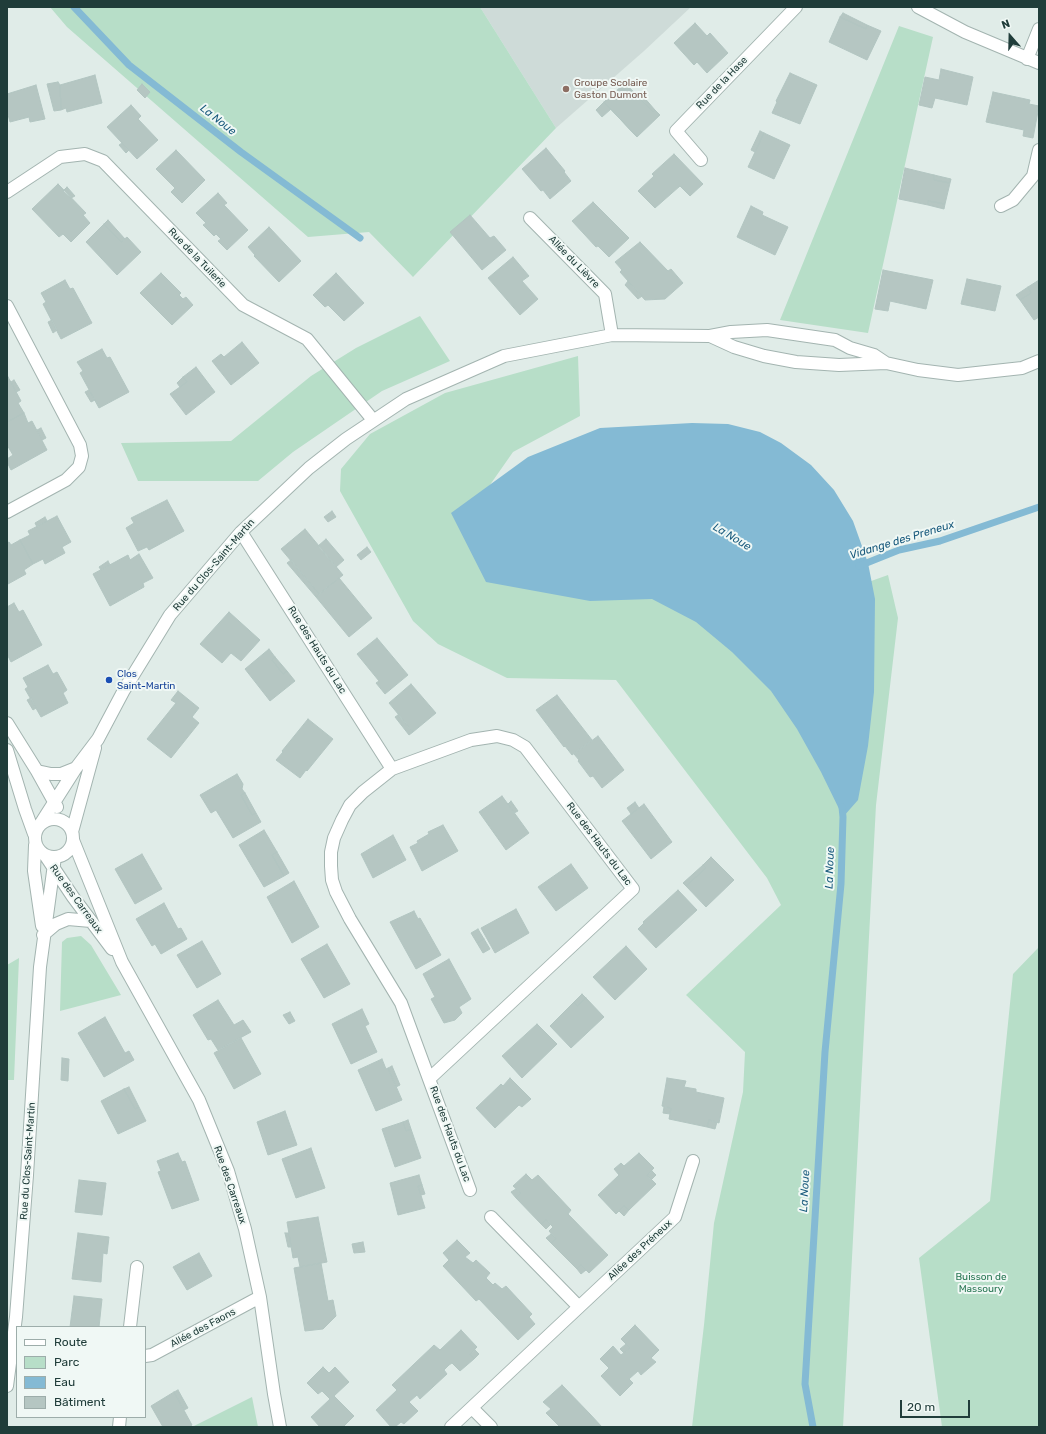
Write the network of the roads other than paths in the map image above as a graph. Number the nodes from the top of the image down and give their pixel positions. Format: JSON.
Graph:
{"nodes":[{"id":1,"x":796,"y":7,"type":"edge"},
{"id":2,"x":918,"y":7,"type":"edge"},
{"id":3,"x":1039,"y":29,"type":"edge"},
{"id":4,"x":1027,"y":59,"type":"junction"},
{"id":5,"x":1039,"y":63,"type":"edge"},
{"id":6,"x":1039,"y":150,"type":"edge"},
{"id":7,"x":701,"y":160,"type":"dead end"},
{"id":8,"x":7,"y":192,"type":"edge"},
{"id":9,"x":1001,"y":206,"type":"dead end"},
{"id":10,"x":530,"y":218,"type":"dead end"},
{"id":11,"x":7,"y":306,"type":"edge"},
{"id":12,"x":612,"y":335,"type":"junction"},
{"id":13,"x":710,"y":336,"type":"junction"},
{"id":14,"x":1039,"y":361,"type":"edge"},
{"id":15,"x":886,"y":363,"type":"junction"},
{"id":16,"x":373,"y":420,"type":"junction"},
{"id":17,"x":7,"y":512,"type":"edge"},
{"id":18,"x":241,"y":532,"type":"junction"},
{"id":19,"x":7,"y":723,"type":"edge"},
{"id":20,"x":98,"y":739,"type":"junction"},
{"id":21,"x":7,"y":750,"type":"edge"},
{"id":22,"x":76,"y":768,"type":"junction"},
{"id":23,"x":392,"y":769,"type":"junction"},
{"id":24,"x":37,"y":771,"type":"junction"},
{"id":25,"x":54,"y":803,"type":"junction"},
{"id":26,"x":41,"y":823,"type":"junction"},
{"id":27,"x":70,"y":832,"type":"junction"},
{"id":28,"x":35,"y":839,"type":"junction"},
{"id":29,"x":51,"y":860,"type":"junction"},
{"id":30,"x":91,"y":921,"type":"junction"},
{"id":31,"x":44,"y":935,"type":"junction"},
{"id":32,"x":122,"y":962,"type":"junction"},
{"id":33,"x":429,"y":1079,"type":"junction"},
{"id":34,"x":693,"y":1161,"type":"dead end"},
{"id":35,"x":470,"y":1190,"type":"dead end"},
{"id":36,"x":491,"y":1217,"type":"dead end"},
{"id":37,"x":136,"y":1267,"type":"dead end"},
{"id":38,"x":260,"y":1297,"type":"junction"},
{"id":39,"x":579,"y":1307,"type":"junction"},
{"id":40,"x":12,"y":1316,"type":"edge"},
{"id":41,"x":130,"y":1326,"type":"edge"},
{"id":42,"x":146,"y":1356,"type":"edge"},
{"id":43,"x":7,"y":1386,"type":"edge"},
{"id":44,"x":472,"y":1408,"type":"junction"},
{"id":45,"x":280,"y":1427,"type":"edge"},
{"id":46,"x":451,"y":1427,"type":"edge"},
{"id":47,"x":491,"y":1427,"type":"edge"}],
"edges":[{"from":1,"to":7,"type":"street","name":"Rue de la Hase"},
{"from":2,"to":4,"type":"street"},
{"from":3,"to":4,"type":"street"},
{"from":4,"to":5,"type":"street"},
{"from":6,"to":9,"type":"street"},
{"from":8,"to":16,"type":"street","name":"Rue de la Tuilerie"},
{"from":10,"to":12,"type":"street","name":"Allée du Lièvre"},
{"from":11,"to":17,"type":"street"},
{"from":12,"to":13,"type":"street","name":"Rue du Clos-Saint-Martin"},
{"from":12,"to":16,"type":"street","name":"Rue du Clos-Saint-Martin"},
{"from":13,"to":15,"type":"street","name":"Rue du Clos-Saint-Martin"},
{"from":13,"to":15,"type":"street","name":"Rue du Clos-Saint-Martin"},
{"from":14,"to":15,"type":"street","name":"Rue du Clos-Saint-Martin"},
{"from":16,"to":18,"type":"street","name":"Rue du Clos-Saint-Martin"},
{"from":18,"to":20,"type":"street","name":"Rue du Clos-Saint-Martin"},
{"from":18,"to":23,"type":"street","name":"Rue des Hauts du Lac"},
{"from":19,"to":24,"type":"street","name":"Rue des Carreaux"},
{"from":20,"to":22,"type":"street","name":"Rue du Clos-Saint-Martin"},
{"from":20,"to":27,"type":"street","name":"Rue du Clos-Saint-Martin"},
{"from":21,"to":28,"type":"street"},
{"from":22,"to":24,"type":"street"},
{"from":22,"to":25,"type":"street","name":"Rue du Clos-Saint-Martin"},
{"from":23,"to":33,"type":"street","name":"Rue des Hauts du Lac"},
{"from":23,"to":33,"type":"street","name":"Rue des Hauts du Lac"},
{"from":24,"to":25,"type":"street","name":"Rue des Carreaux"},
{"from":25,"to":26,"type":"street","name":"Rue du Clos-Saint-Martin"},
{"from":25,"to":27,"type":"street","name":"Rue des Carreaux"},
{"from":26,"to":27,"type":"street"},
{"from":26,"to":28,"type":"street"},
{"from":27,"to":29,"type":"street"},
{"from":27,"to":32,"type":"street","name":"Rue des Carreaux"},
{"from":28,"to":29,"type":"street"},
{"from":28,"to":31,"type":"street","name":"Rue du Clos-Saint-Martin"},
{"from":29,"to":30,"type":"street","name":"Rue des Carreaux"},
{"from":29,"to":31,"type":"street","name":"Rue du Clos-Saint-Martin"},
{"from":30,"to":31,"type":"street"},
{"from":30,"to":32,"type":"street","name":"Rue des Carreaux"},
{"from":31,"to":40,"type":"street","name":"Rue du Clos-Saint-Martin"},
{"from":32,"to":38,"type":"street","name":"Rue des Carreaux"},
{"from":33,"to":35,"type":"street","name":"Rue des Hauts du Lac"},
{"from":34,"to":39,"type":"street","name":"Allée des Préneux"},
{"from":36,"to":39,"type":"street"},
{"from":37,"to":41,"type":"street"},
{"from":38,"to":42,"type":"street","name":"Allée des Faons"},
{"from":38,"to":45,"type":"street","name":"Rue des Carreaux"},
{"from":39,"to":44,"type":"street","name":"Allée des Préneux"},
{"from":40,"to":43,"type":"street","name":"Rue du Clos-Saint-Martin"},
{"from":44,"to":46,"type":"street","name":"Allée des Préneux"},
{"from":44,"to":47,"type":"street"}]}
